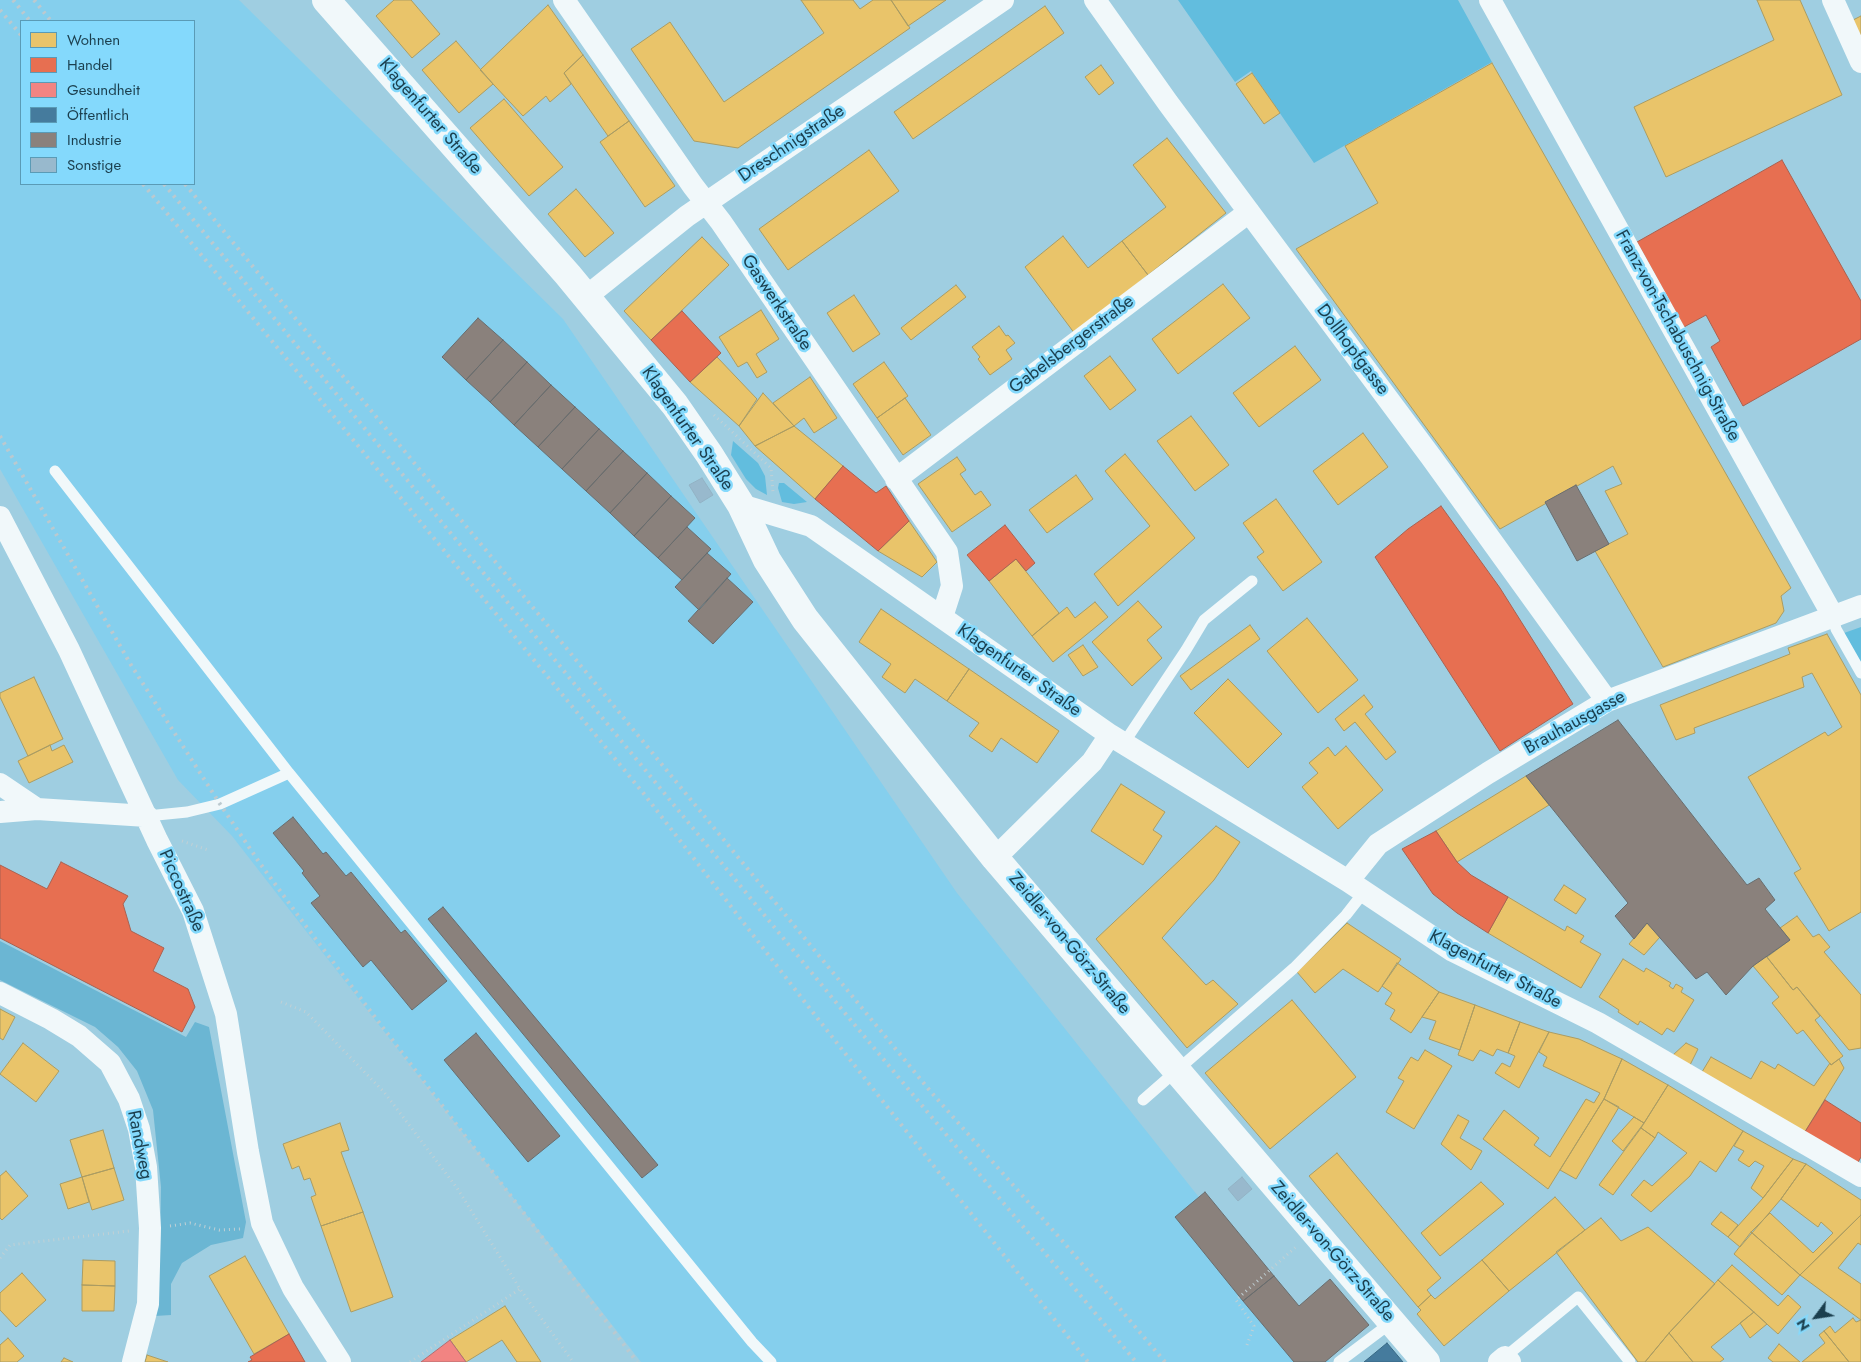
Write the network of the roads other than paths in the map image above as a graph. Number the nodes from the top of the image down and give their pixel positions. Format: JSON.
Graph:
{"nodes":[{"id":1,"x":326,"y":0,"type":"edge"},
{"id":2,"x":564,"y":0,"type":"edge"},
{"id":3,"x":1003,"y":0,"type":"edge"},
{"id":4,"x":1095,"y":0,"type":"edge"},
{"id":5,"x":1490,"y":0,"type":"edge"},
{"id":6,"x":1833,"y":0,"type":"edge"},
{"id":7,"x":1861,"y":62,"type":"edge"},
{"id":8,"x":706,"y":203,"type":"junction"},
{"id":9,"x":1248,"y":212,"type":"junction"},
{"id":10,"x":587,"y":296,"type":"junction"},
{"id":11,"x":55,"y":471,"type":"dead end"},
{"id":12,"x":896,"y":479,"type":"junction"},
{"id":13,"x":740,"y":505,"type":"junction"},
{"id":14,"x":0,"y":517,"type":"edge"},
{"id":15,"x":1252,"y":580,"type":"dead end"},
{"id":16,"x":1861,"y":606,"type":"edge"},
{"id":17,"x":1833,"y":616,"type":"junction"},
{"id":18,"x":942,"y":617,"type":"junction"},
{"id":19,"x":1861,"y":673,"type":"edge"},
{"id":20,"x":1607,"y":701,"type":"junction"},
{"id":21,"x":1117,"y":739,"type":"junction"},
{"id":22,"x":289,"y":773,"type":"junction"},
{"id":23,"x":0,"y":784,"type":"edge"},
{"id":24,"x":37,"y":809,"type":"junction"},
{"id":25,"x":0,"y":812,"type":"edge"},
{"id":26,"x":147,"y":816,"type":"junction"},
{"id":27,"x":995,"y":858,"type":"junction"},
{"id":28,"x":1356,"y":887,"type":"junction"},
{"id":29,"x":0,"y":993,"type":"edge"},
{"id":30,"x":1176,"y":1071,"type":"junction"},
{"id":31,"x":1143,"y":1100,"type":"dead end"},
{"id":32,"x":1861,"y":1176,"type":"edge"},
{"id":33,"x":1392,"y":1322,"type":"junction"},
{"id":34,"x":1505,"y":1360,"type":"edge"},
{"id":35,"x":133,"y":1362,"type":"edge"},
{"id":36,"x":340,"y":1362,"type":"edge"},
{"id":37,"x":771,"y":1362,"type":"edge"},
{"id":38,"x":1339,"y":1362,"type":"edge"},
{"id":39,"x":1426,"y":1362,"type":"edge"},
{"id":40,"x":1630,"y":1362,"type":"edge"}],
"edges":[{"from":1,"to":10,"type":"street","name":"Klagenfurter Straße"},
{"from":2,"to":8,"type":"street","name":"Gaswerkstraße"},
{"from":3,"to":8,"type":"street","name":"Dreschnigstraße"},
{"from":4,"to":9,"type":"street","name":"Dollhopfgasse"},
{"from":5,"to":17,"type":"street","name":"Franz-von-Tschabuschnig-Straße"},
{"from":6,"to":7,"type":"street"},
{"from":8,"to":10,"type":"street","name":"Dreschnigstraße"},
{"from":8,"to":12,"type":"street","name":"Gaswerkstraße"},
{"from":9,"to":12,"type":"street","name":"Gabelsbergerstraße"},
{"from":9,"to":20,"type":"street","name":"Dollhopfgasse"},
{"from":10,"to":13,"type":"street","name":"Klagenfurter Straße"},
{"from":11,"to":22,"type":"lane"},
{"from":12,"to":18,"type":"street","name":"Gaswerkstraße"},
{"from":13,"to":18,"type":"street","name":"Klagenfurter Straße"},
{"from":13,"to":27,"type":"street","name":"Zeidler-von-Görz-Straße"},
{"from":14,"to":26,"type":"street","name":"Piccostraße"},
{"from":15,"to":21,"type":"lane"},
{"from":16,"to":17,"type":"street","name":"Brauhausgasse"},
{"from":17,"to":19,"type":"lane","name":"Franz-von-Tschabuschnig-Straße"},
{"from":17,"to":20,"type":"street","name":"Brauhausgasse"},
{"from":18,"to":21,"type":"street","name":"Klagenfurter Straße"},
{"from":20,"to":28,"type":"street","name":"Brauhausgasse"},
{"from":21,"to":27,"type":"street"},
{"from":21,"to":28,"type":"street","name":"Klagenfurter Straße"},
{"from":22,"to":26,"type":"lane"},
{"from":22,"to":37,"type":"lane"},
{"from":23,"to":24,"type":"street"},
{"from":24,"to":25,"type":"street"},
{"from":24,"to":26,"type":"street"},
{"from":26,"to":36,"type":"street","name":"Piccostraße"},
{"from":27,"to":30,"type":"street","name":"Zeidler-von-Görz-Straße"},
{"from":28,"to":30,"type":"lane"},
{"from":28,"to":32,"type":"street","name":"Klagenfurter Straße"},
{"from":29,"to":35,"type":"street","name":"Randweg"},
{"from":30,"to":31,"type":"lane"},
{"from":30,"to":33,"type":"street","name":"Zeidler-von-Görz-Straße"},
{"from":33,"to":38,"type":"lane"},
{"from":33,"to":39,"type":"street","name":"Zeidler-von-Görz-Straße"},
{"from":34,"to":40,"type":"lane"}]}
